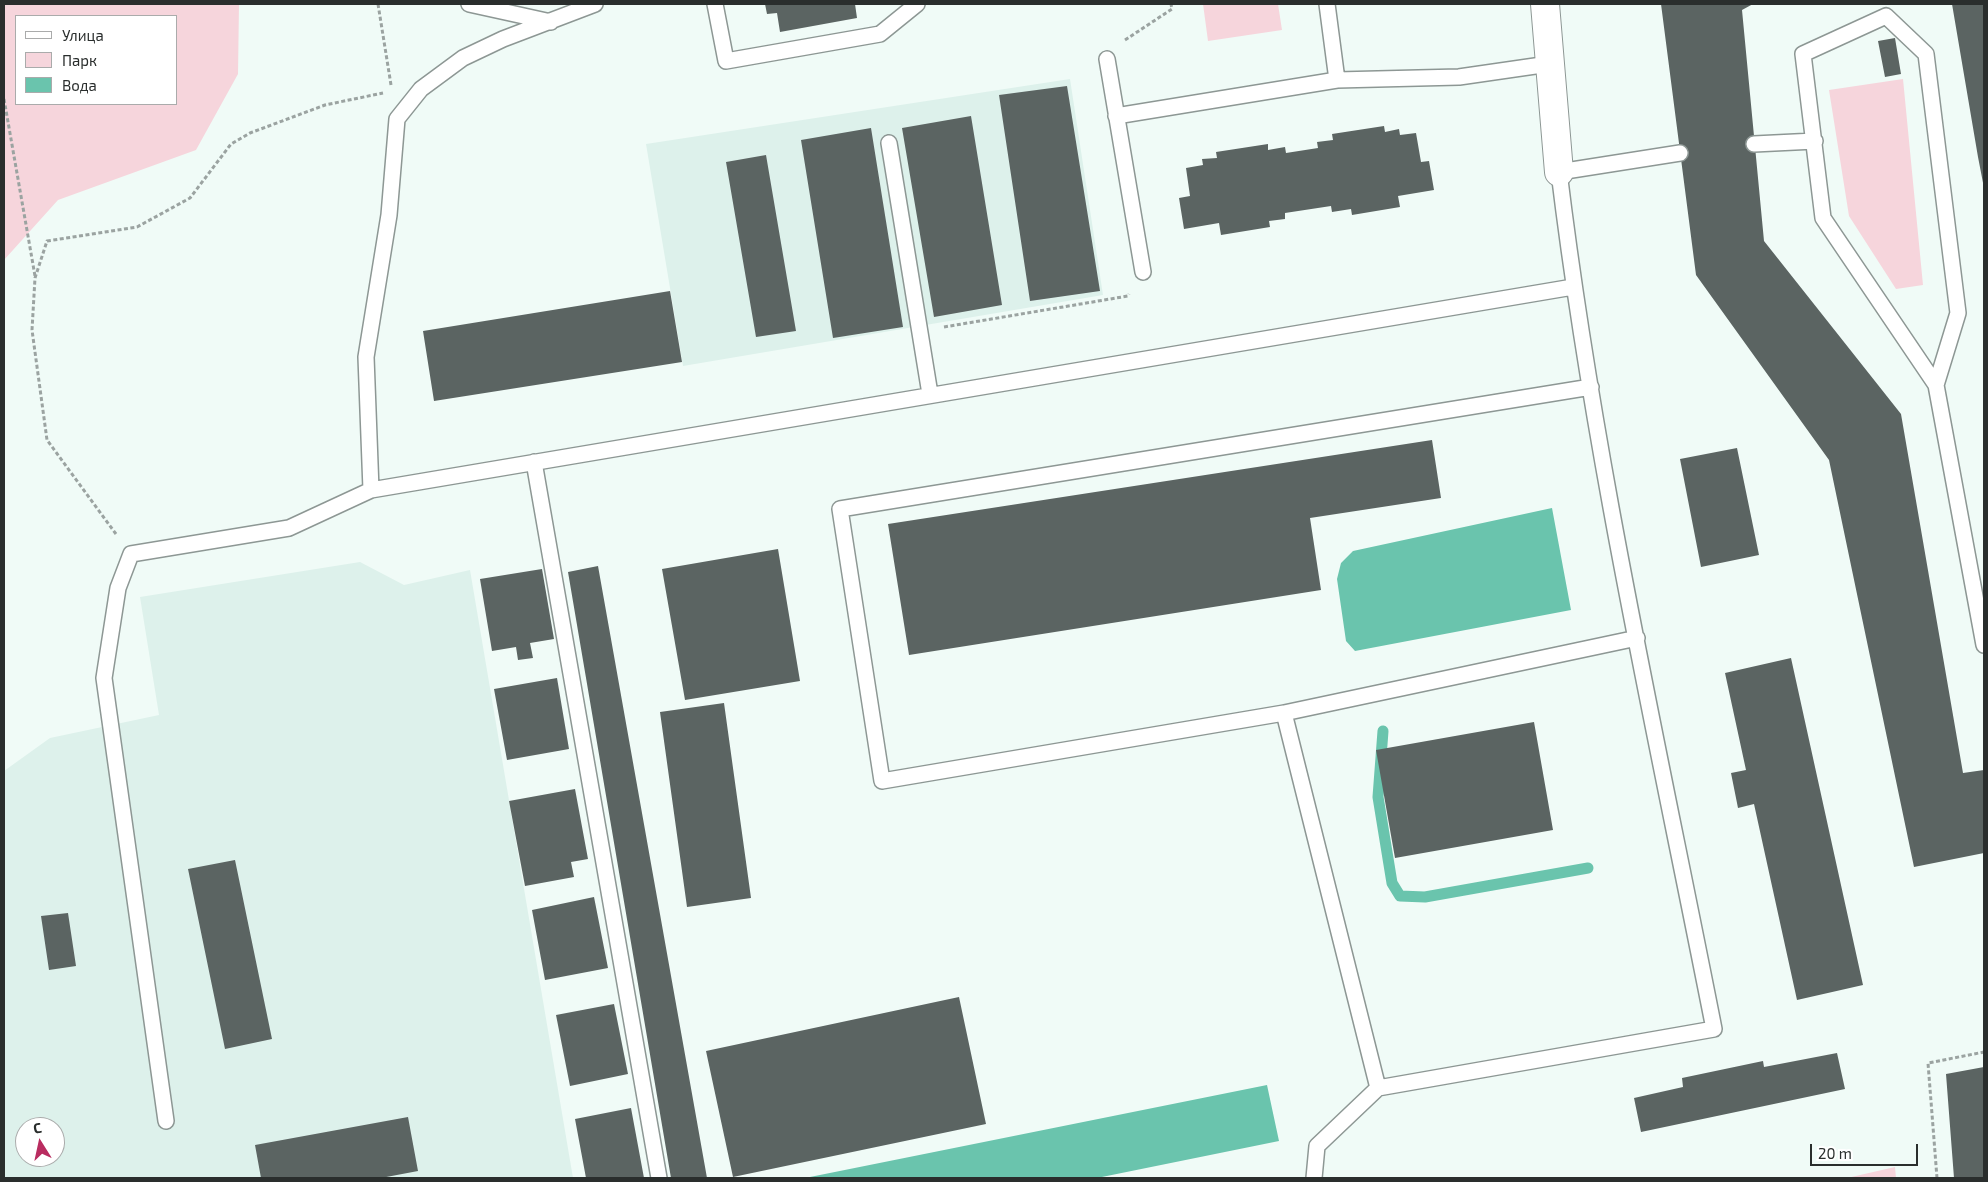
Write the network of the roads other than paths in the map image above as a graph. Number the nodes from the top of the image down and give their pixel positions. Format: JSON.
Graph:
{"nodes":[{"id":1,"x":469,"y":4,"type":"edge"},
{"id":2,"x":595,"y":4,"type":"edge"},
{"id":3,"x":715,"y":4,"type":"edge"},
{"id":4,"x":918,"y":4,"type":"edge"},
{"id":5,"x":1327,"y":4,"type":"edge"},
{"id":6,"x":1545,"y":4,"type":"edge"},
{"id":7,"x":551,"y":22,"type":"junction"},
{"id":8,"x":1107,"y":59,"type":"road end"},
{"id":9,"x":1549,"y":64,"type":"junction"},
{"id":10,"x":1337,"y":80,"type":"junction"},
{"id":11,"x":1116,"y":116,"type":"junction"},
{"id":12,"x":1814,"y":141,"type":"junction"},
{"id":13,"x":889,"y":143,"type":"dead end"},
{"id":14,"x":1754,"y":144,"type":"dead end"},
{"id":15,"x":1680,"y":153,"type":"dead end"},
{"id":16,"x":1559,"y":172,"type":"junction"},
{"id":17,"x":1143,"y":272,"type":"road end"},
{"id":18,"x":1573,"y":287,"type":"junction"},
{"id":19,"x":1936,"y":385,"type":"junction"},
{"id":20,"x":1591,"y":387,"type":"junction"},
{"id":21,"x":930,"y":394,"type":"junction"},
{"id":22,"x":534,"y":462,"type":"junction"},
{"id":23,"x":371,"y":490,"type":"junction"},
{"id":24,"x":1637,"y":638,"type":"junction"},
{"id":25,"x":1984,"y":645,"type":"edge"},
{"id":26,"x":1284,"y":713,"type":"junction"},
{"id":27,"x":1378,"y":1088,"type":"junction"},
{"id":28,"x":166,"y":1121,"type":"dead end"},
{"id":29,"x":660,"y":1178,"type":"edge"},
{"id":30,"x":1314,"y":1178,"type":"edge"}],
"edges":[{"from":1,"to":7,"type":"lane"},
{"from":2,"to":7,"type":"lane"},
{"from":3,"to":4,"type":"lane"},
{"from":5,"to":10,"type":"lane"},
{"from":6,"to":9,"type":"street"},
{"from":7,"to":23,"type":"lane"},
{"from":8,"to":11,"type":"lane"},
{"from":9,"to":10,"type":"lane"},
{"from":9,"to":16,"type":"street"},
{"from":10,"to":11,"type":"lane"},
{"from":11,"to":17,"type":"lane"},
{"from":12,"to":14,"type":"lane"},
{"from":12,"to":19,"type":"lane"},
{"from":12,"to":19,"type":"lane"},
{"from":13,"to":21,"type":"lane"},
{"from":15,"to":16,"type":"lane"},
{"from":16,"to":18,"type":"lane"},
{"from":18,"to":20,"type":"lane"},
{"from":18,"to":21,"type":"lane"},
{"from":19,"to":25,"type":"lane"},
{"from":20,"to":24,"type":"lane"},
{"from":20,"to":26,"type":"lane"},
{"from":21,"to":22,"type":"lane"},
{"from":22,"to":23,"type":"lane"},
{"from":22,"to":29,"type":"lane"},
{"from":23,"to":28,"type":"lane"},
{"from":24,"to":26,"type":"lane"},
{"from":24,"to":27,"type":"lane"},
{"from":26,"to":27,"type":"lane"},
{"from":27,"to":30,"type":"lane"}]}
